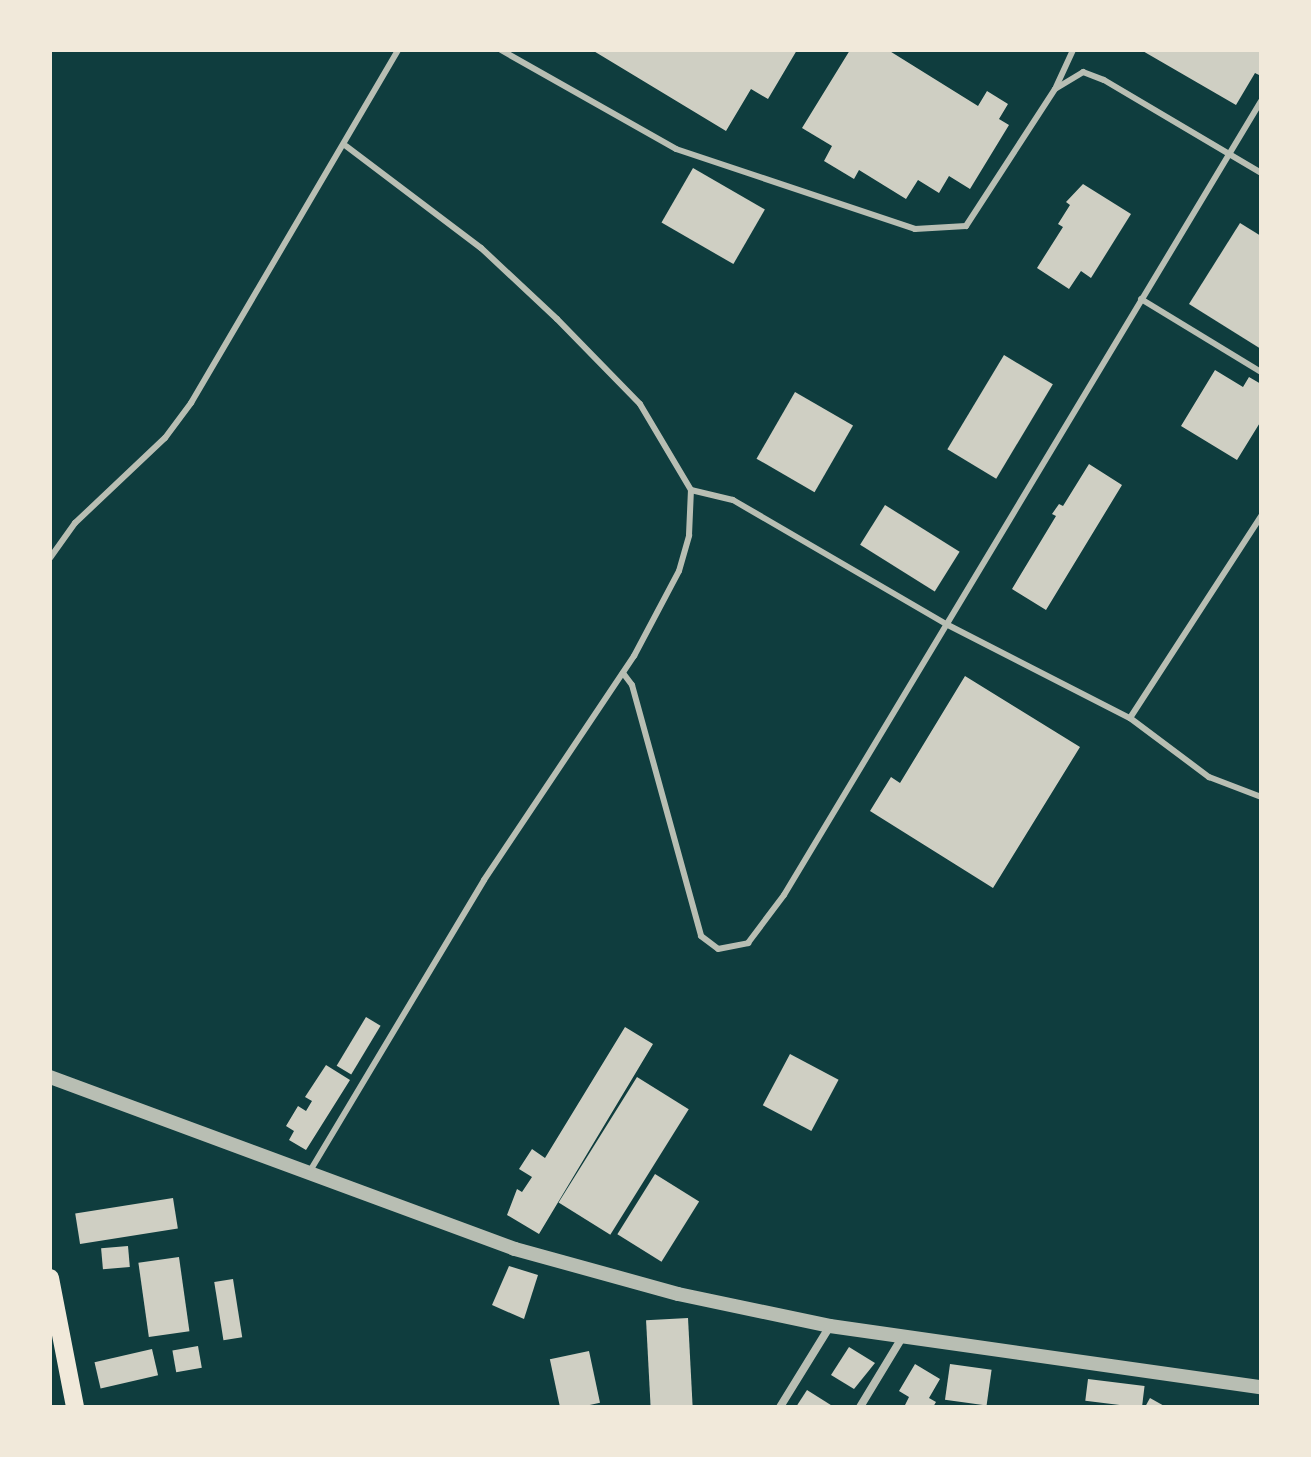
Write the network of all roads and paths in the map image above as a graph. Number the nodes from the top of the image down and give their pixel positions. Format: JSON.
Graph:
{"nodes":[{"id":1,"x":398,"y":50,"type":"edge"},
{"id":2,"x":501,"y":50,"type":"edge"},
{"id":3,"x":1073,"y":50,"type":"edge"},
{"id":4,"x":1055,"y":89,"type":"junction"},
{"id":5,"x":1261,"y":101,"type":"edge"},
{"id":6,"x":346,"y":146,"type":"junction"},
{"id":7,"x":1227,"y":156,"type":"junction"},
{"id":8,"x":1261,"y":173,"type":"edge"},
{"id":9,"x":1141,"y":299,"type":"junction"},
{"id":10,"x":1261,"y":372,"type":"edge"},
{"id":11,"x":691,"y":490,"type":"junction"},
{"id":12,"x":1261,"y":516,"type":"edge"},
{"id":13,"x":50,"y":558,"type":"edge"},
{"id":14,"x":946,"y":624,"type":"junction"},
{"id":15,"x":623,"y":673,"type":"junction"},
{"id":16,"x":1130,"y":718,"type":"junction"},
{"id":17,"x":1261,"y":797,"type":"edge"},
{"id":18,"x":50,"y":1077,"type":"edge"},
{"id":19,"x":310,"y":1171,"type":"junction"},
{"id":20,"x":50,"y":1278,"type":"edge"},
{"id":21,"x":830,"y":1326,"type":"junction"},
{"id":22,"x":903,"y":1336,"type":"junction"},
{"id":23,"x":1261,"y":1387,"type":"edge"},
{"id":24,"x":75,"y":1407,"type":"edge"},
{"id":25,"x":780,"y":1407,"type":"edge"},
{"id":26,"x":860,"y":1407,"type":"edge"}],
"edges":[{"from":1,"to":6,"type":"lane"},
{"from":2,"to":4,"type":"lane"},
{"from":3,"to":4,"type":"lane"},
{"from":4,"to":7,"type":"lane"},
{"from":5,"to":7,"type":"lane"},
{"from":6,"to":11,"type":"lane"},
{"from":6,"to":13,"type":"lane"},
{"from":7,"to":8,"type":"lane"},
{"from":7,"to":9,"type":"lane"},
{"from":9,"to":10,"type":"lane"},
{"from":9,"to":14,"type":"lane"},
{"from":11,"to":14,"type":"lane"},
{"from":11,"to":15,"type":"lane"},
{"from":12,"to":16,"type":"lane"},
{"from":14,"to":15,"type":"lane"},
{"from":14,"to":16,"type":"lane"},
{"from":15,"to":19,"type":"lane"},
{"from":16,"to":17,"type":"lane"},
{"from":18,"to":19,"type":"street"},
{"from":19,"to":21,"type":"street"},
{"from":20,"to":24,"type":"highway"},
{"from":21,"to":22,"type":"street"},
{"from":21,"to":25,"type":"street"},
{"from":22,"to":23,"type":"street"},
{"from":22,"to":26,"type":"street"}]}
